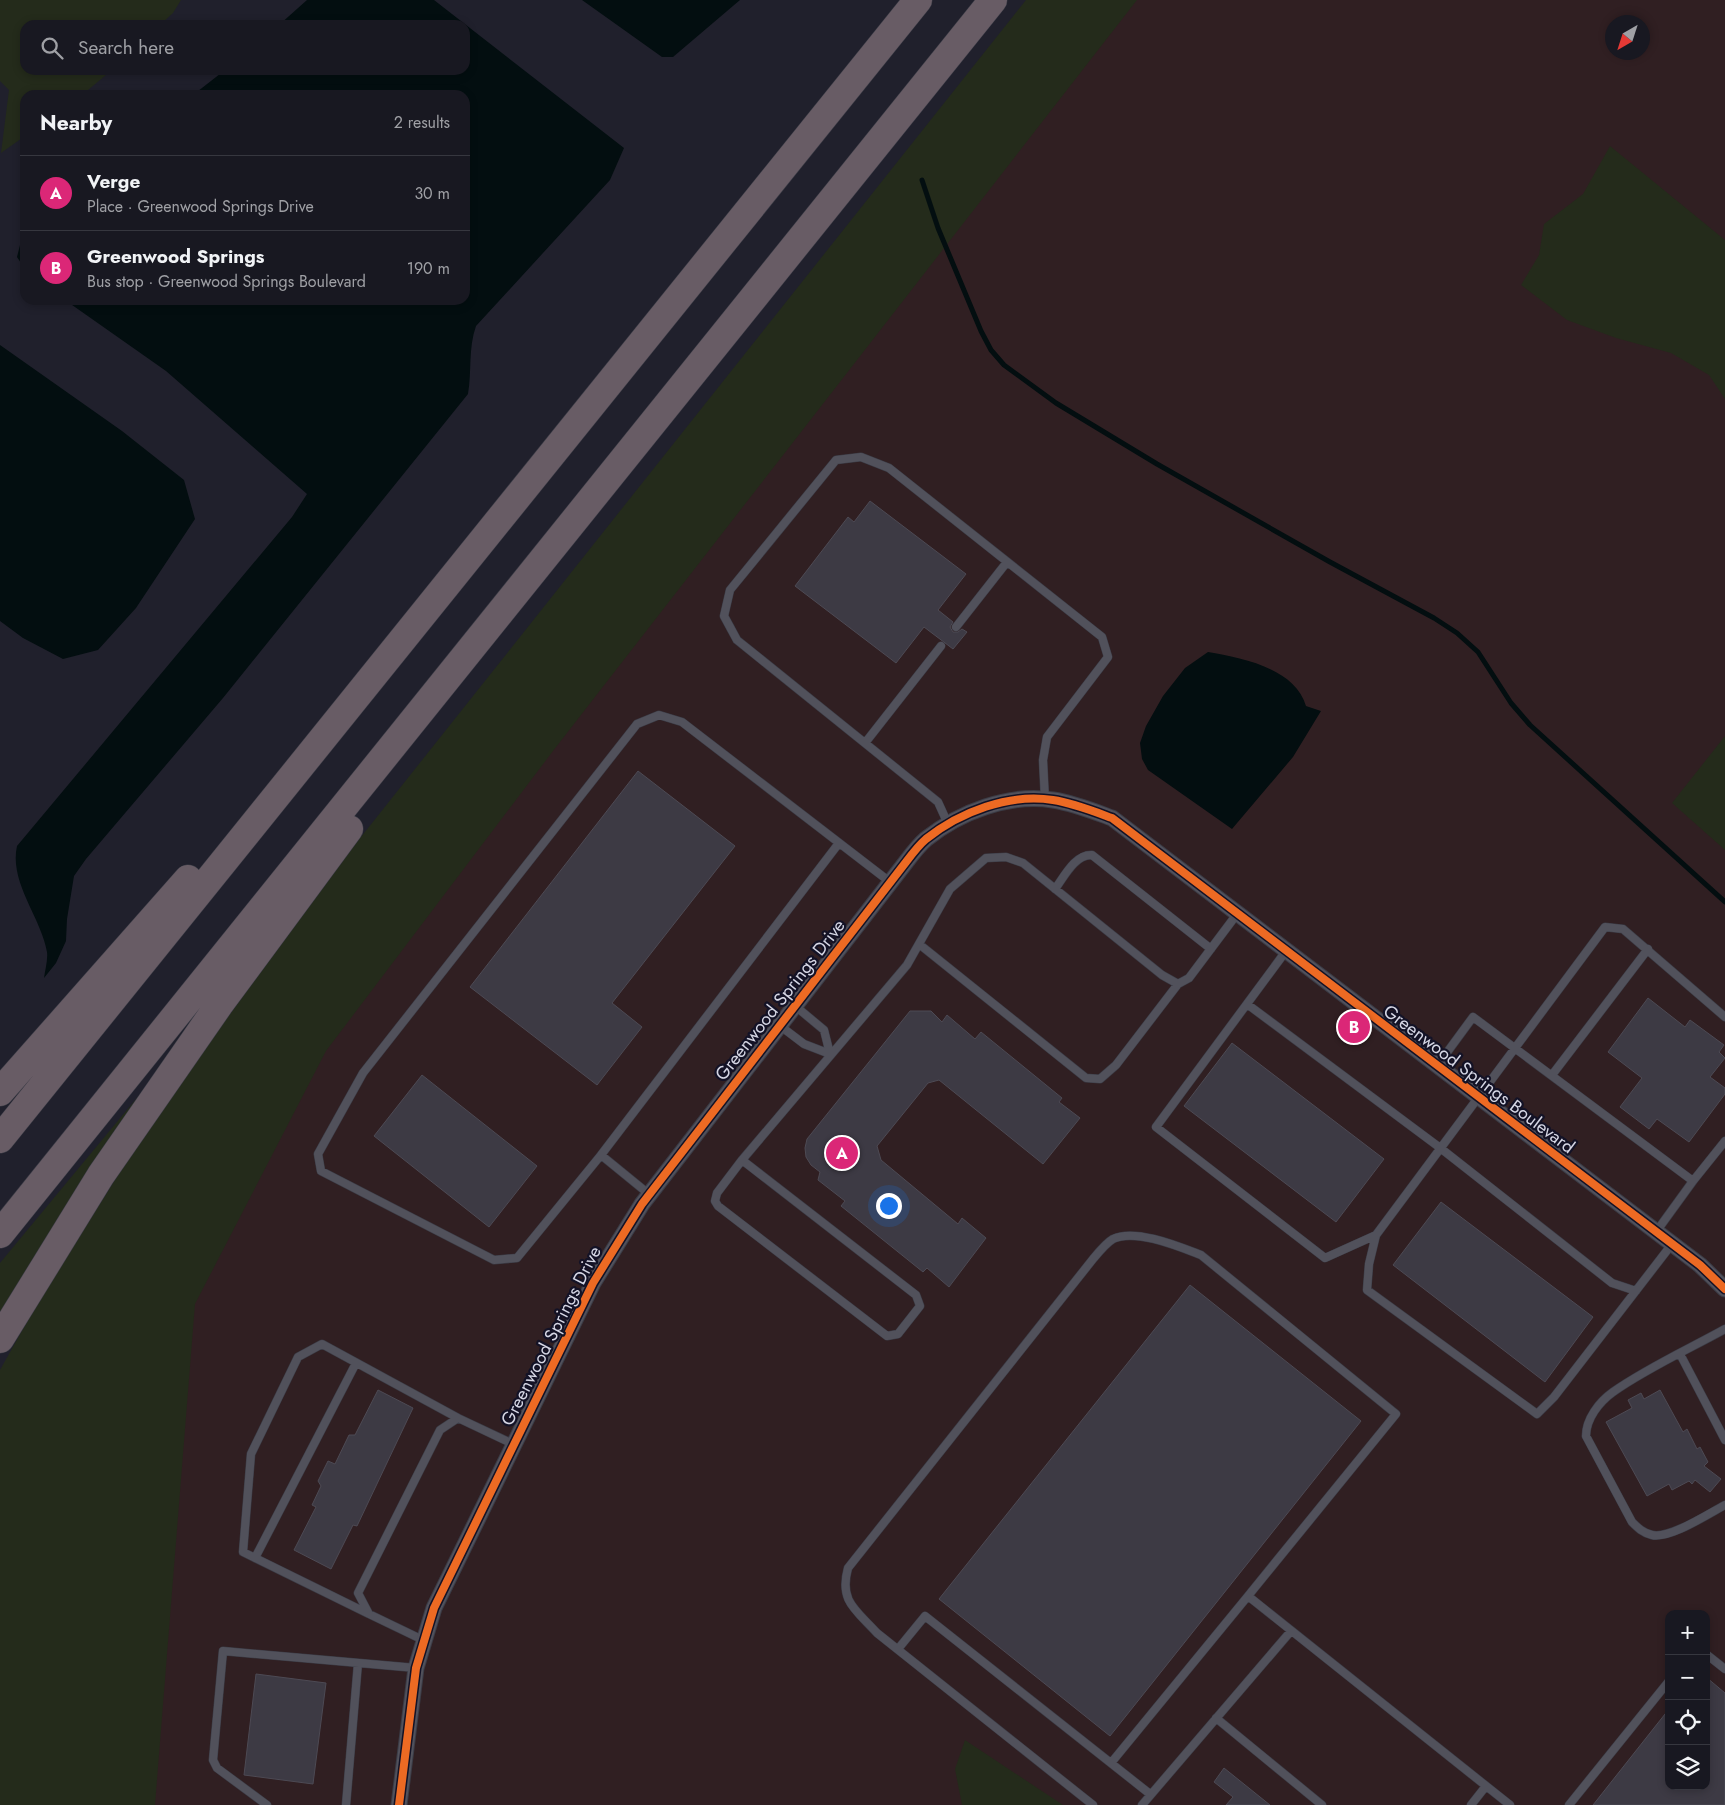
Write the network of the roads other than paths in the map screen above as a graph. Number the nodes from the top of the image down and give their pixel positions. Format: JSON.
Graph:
{"nodes":[{"id":1,"x":918,"y":0,"type":"edge"},
{"id":2,"x":993,"y":0,"type":"edge"},
{"id":3,"x":560,"y":540,"type":"junction"},
{"id":4,"x":1007,"y":562,"type":"junction"},
{"id":5,"x":432,"y":605,"type":"junction"},
{"id":6,"x":956,"y":627,"type":"dead end"},
{"id":7,"x":941,"y":646,"type":"dead end"},
{"id":8,"x":865,"y":743,"type":"junction"},
{"id":9,"x":1046,"y":800,"type":"junction"},
{"id":10,"x":1002,"y":802,"type":"joint"},
{"id":11,"x":948,"y":824,"type":"junction"},
{"id":12,"x":839,"y":842,"type":"junction"},
{"id":13,"x":890,"y":882,"type":"junction"},
{"id":14,"x":1055,"y":889,"type":"junction"},
{"id":15,"x":1237,"y":914,"type":"junction"},
{"id":16,"x":918,"y":944,"type":"junction"},
{"id":17,"x":1211,"y":949,"type":"junction"},
{"id":18,"x":1648,"y":949,"type":"junction"},
{"id":19,"x":1286,"y":951,"type":"junction"},
{"id":20,"x":1178,"y":984,"type":"junction"},
{"id":21,"x":1247,"y":1004,"type":"junction"},
{"id":22,"x":794,"y":1005,"type":"junction"},
{"id":23,"x":1725,"y":1017,"type":"edge"},
{"id":24,"x":779,"y":1025,"type":"junction"},
{"id":25,"x":1514,"y":1047,"type":"junction"},
{"id":26,"x":830,"y":1054,"type":"junction"},
{"id":27,"x":1437,"y":1066,"type":"junction"},
{"id":28,"x":1552,"y":1074,"type":"junction"},
{"id":29,"x":0,"y":1092,"type":"edge"},
{"id":30,"x":1478,"y":1097,"type":"junction"},
{"id":31,"x":0,"y":1139,"type":"edge"},
{"id":32,"x":1725,"y":1141,"type":"edge"},
{"id":33,"x":1439,"y":1147,"type":"junction"},
{"id":34,"x":601,"y":1155,"type":"junction"},
{"id":35,"x":742,"y":1160,"type":"junction"},
{"id":36,"x":1693,"y":1181,"type":"junction"},
{"id":37,"x":650,"y":1194,"type":"junction"},
{"id":38,"x":1656,"y":1232,"type":"junction"},
{"id":39,"x":0,"y":1234,"type":"edge"},
{"id":40,"x":1376,"y":1235,"type":"junction"},
{"id":41,"x":1672,"y":1244,"type":"junction"},
{"id":42,"x":1725,"y":1289,"type":"edge"},
{"id":43,"x":1636,"y":1290,"type":"junction"},
{"id":44,"x":1725,"y":1329,"type":"edge"},
{"id":45,"x":0,"y":1339,"type":"edge"},
{"id":46,"x":1680,"y":1354,"type":"junction"},
{"id":47,"x":356,"y":1363,"type":"junction"},
{"id":48,"x":458,"y":1418,"type":"junction"},
{"id":49,"x":1725,"y":1440,"type":"edge"},
{"id":50,"x":513,"y":1444,"type":"junction"},
{"id":51,"x":1725,"y":1505,"type":"edge"},
{"id":52,"x":255,"y":1558,"type":"junction"},
{"id":53,"x":1248,"y":1596,"type":"junction"},
{"id":54,"x":369,"y":1614,"type":"junction"},
{"id":55,"x":1290,"y":1630,"type":"junction"},
{"id":56,"x":423,"y":1640,"type":"junction"},
{"id":57,"x":898,"y":1649,"type":"junction"},
{"id":58,"x":1707,"y":1655,"type":"edge"},
{"id":59,"x":358,"y":1663,"type":"junction"},
{"id":60,"x":416,"y":1668,"type":"junction"},
{"id":61,"x":1725,"y":1669,"type":"edge"},
{"id":62,"x":1665,"y":1686,"type":"edge"},
{"id":63,"x":1216,"y":1718,"type":"junction"},
{"id":64,"x":1111,"y":1763,"type":"junction"},
{"id":65,"x":1486,"y":1786,"type":"junction"},
{"id":66,"x":1150,"y":1794,"type":"junction"},
{"id":67,"x":267,"y":1805,"type":"edge"},
{"id":68,"x":346,"y":1805,"type":"edge"},
{"id":69,"x":399,"y":1805,"type":"edge"},
{"id":70,"x":1094,"y":1805,"type":"edge"},
{"id":71,"x":1142,"y":1805,"type":"edge"},
{"id":72,"x":1322,"y":1805,"type":"edge"},
{"id":73,"x":1471,"y":1805,"type":"edge"},
{"id":74,"x":1510,"y":1805,"type":"edge"},
{"id":75,"x":1569,"y":1805,"type":"edge"}],
"edges":[{"from":1,"to":5,"type":"highway"},
{"from":2,"to":3,"type":"highway"},
{"from":3,"to":39,"type":"highway"},
{"from":3,"to":45,"type":"highway"},
{"from":4,"to":6,"type":"lane"},
{"from":4,"to":8,"type":"lane"},
{"from":4,"to":9,"type":"lane"},
{"from":5,"to":29,"type":"highway"},
{"from":5,"to":31,"type":"highway"},
{"from":7,"to":8,"type":"lane"},
{"from":8,"to":11,"type":"lane"},
{"from":9,"to":10,"type":"street","name":"Greenwood Springs Boulevard"},
{"from":9,"to":15,"type":"street","name":"Greenwood Springs Boulevard"},
{"from":10,"to":11,"type":"street","name":"Greenwood Springs Drive"},
{"from":11,"to":13,"type":"street","name":"Greenwood Springs Drive"},
{"from":12,"to":13,"type":"lane"},
{"from":12,"to":34,"type":"lane"},
{"from":12,"to":34,"type":"lane"},
{"from":13,"to":22,"type":"street","name":"Greenwood Springs Drive"},
{"from":14,"to":16,"type":"lane"},
{"from":14,"to":17,"type":"lane"},
{"from":14,"to":20,"type":"lane"},
{"from":15,"to":17,"type":"lane"},
{"from":15,"to":19,"type":"street","name":"Greenwood Springs Boulevard"},
{"from":16,"to":20,"type":"lane"},
{"from":16,"to":26,"type":"lane"},
{"from":17,"to":20,"type":"lane"},
{"from":18,"to":23,"type":"lane"},
{"from":18,"to":25,"type":"lane"},
{"from":18,"to":28,"type":"lane"},
{"from":19,"to":21,"type":"lane"},
{"from":19,"to":27,"type":"street","name":"Greenwood Springs Boulevard"},
{"from":21,"to":33,"type":"lane"},
{"from":21,"to":40,"type":"lane"},
{"from":22,"to":24,"type":"street","name":"Greenwood Springs Drive"},
{"from":22,"to":26,"type":"lane"},
{"from":24,"to":26,"type":"lane"},
{"from":24,"to":37,"type":"street","name":"Greenwood Springs Drive"},
{"from":25,"to":27,"type":"lane"},
{"from":25,"to":28,"type":"lane"},
{"from":25,"to":30,"type":"lane"},
{"from":26,"to":35,"type":"lane"},
{"from":27,"to":30,"type":"street","name":"Greenwood Springs Boulevard"},
{"from":28,"to":36,"type":"lane"},
{"from":30,"to":33,"type":"lane"},
{"from":30,"to":38,"type":"street","name":"Greenwood Springs Boulevard"},
{"from":32,"to":36,"type":"lane"},
{"from":33,"to":40,"type":"lane"},
{"from":33,"to":43,"type":"lane"},
{"from":34,"to":37,"type":"lane"},
{"from":35,"to":35,"type":"lane"},
{"from":36,"to":38,"type":"lane"},
{"from":37,"to":50,"type":"street","name":"Greenwood Springs Drive"},
{"from":38,"to":41,"type":"street","name":"Greenwood Springs Boulevard"},
{"from":40,"to":43,"type":"lane"},
{"from":41,"to":42,"type":"street","name":"Greenwood Springs Boulevard"},
{"from":41,"to":43,"type":"lane"},
{"from":44,"to":46,"type":"lane"},
{"from":46,"to":49,"type":"lane"},
{"from":46,"to":51,"type":"lane"},
{"from":47,"to":48,"type":"lane"},
{"from":47,"to":52,"type":"lane"},
{"from":47,"to":52,"type":"lane"},
{"from":48,"to":50,"type":"lane"},
{"from":48,"to":54,"type":"lane"},
{"from":50,"to":56,"type":"street","name":"Greenwood Springs Drive"},
{"from":52,"to":54,"type":"lane"},
{"from":53,"to":55,"type":"lane"},
{"from":53,"to":57,"type":"lane"},
{"from":53,"to":64,"type":"lane"},
{"from":54,"to":56,"type":"lane"},
{"from":55,"to":63,"type":"lane"},
{"from":55,"to":65,"type":"lane"},
{"from":56,"to":60,"type":"street","name":"Greenwood Springs Drive"},
{"from":57,"to":64,"type":"lane"},
{"from":57,"to":70,"type":"lane"},
{"from":58,"to":61,"type":"lane"},
{"from":59,"to":60,"type":"lane"},
{"from":59,"to":67,"type":"lane"},
{"from":59,"to":68,"type":"lane"},
{"from":60,"to":69,"type":"street","name":"Greenwood Springs Drive"},
{"from":62,"to":75,"type":"lane"},
{"from":63,"to":66,"type":"lane"},
{"from":63,"to":72,"type":"lane"},
{"from":64,"to":66,"type":"lane"},
{"from":65,"to":73,"type":"lane"},
{"from":65,"to":74,"type":"lane"},
{"from":66,"to":71,"type":"lane"}]}
